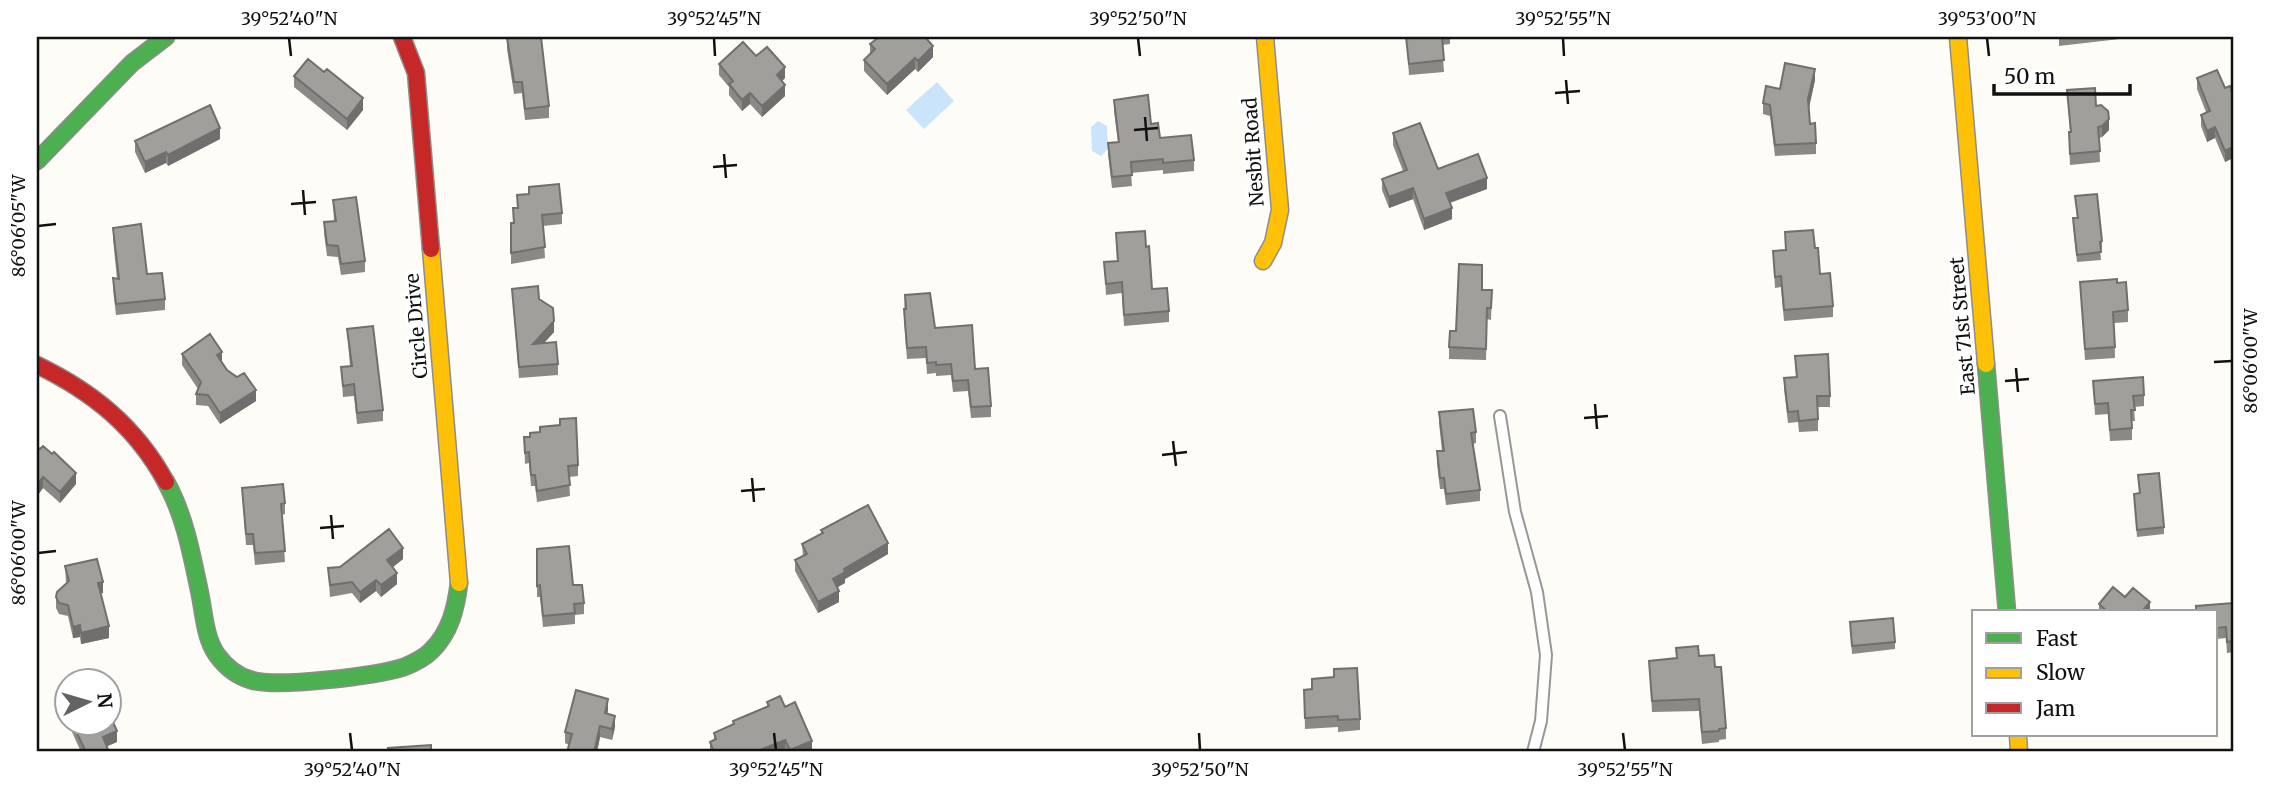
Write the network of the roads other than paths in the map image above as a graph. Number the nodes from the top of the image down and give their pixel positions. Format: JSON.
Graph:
{"nodes":[{"id":1,"x":166,"y":37,"type":"edge"},
{"id":2,"x":1265,"y":37,"type":"edge"},
{"id":3,"x":1958,"y":37,"type":"edge"},
{"id":4,"x":407,"y":39,"type":"edge"},
{"id":5,"x":37,"y":161,"type":"edge"},
{"id":6,"x":1263,"y":261,"type":"dead end"},
{"id":7,"x":37,"y":365,"type":"edge"},
{"id":8,"x":1500,"y":416,"type":"dead end"},
{"id":9,"x":2007,"y":610,"type":"edge"},
{"id":10,"x":1533,"y":752,"type":"edge"}],
"edges":[{"from":1,"to":5,"type":"street"},
{"from":2,"to":6,"type":"street","name":"Nesbit Road"},
{"from":3,"to":9,"type":"street","name":"East 71st Street"},
{"from":4,"to":7,"type":"street","name":"Circle Drive"},
{"from":8,"to":10,"type":"lane"}]}
